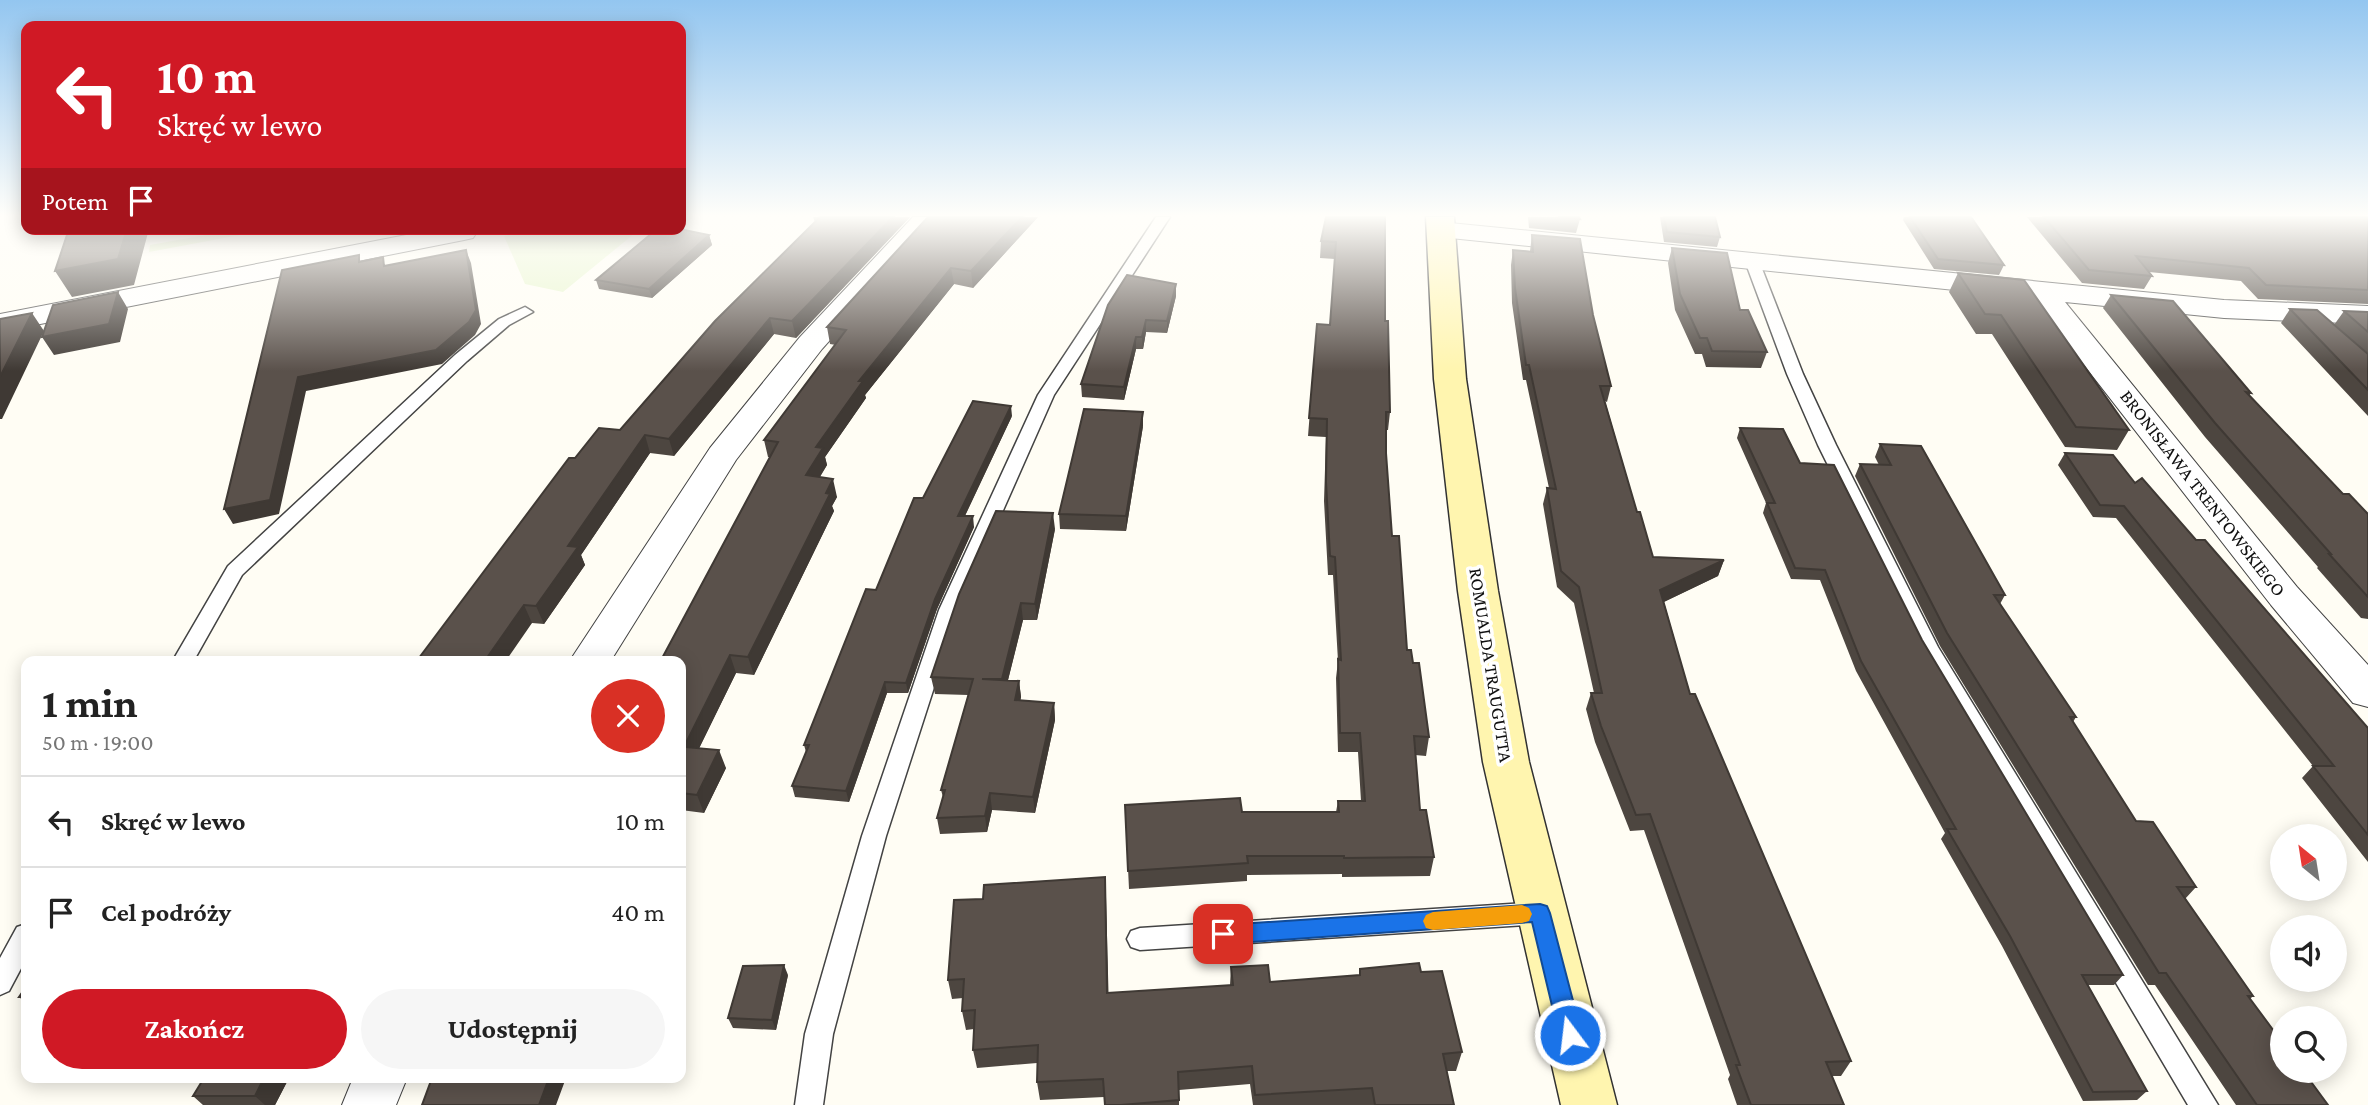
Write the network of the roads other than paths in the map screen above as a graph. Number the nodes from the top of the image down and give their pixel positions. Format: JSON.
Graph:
{"nodes":[{"id":1,"x":278,"y":269,"type":"edge"},
{"id":2,"x":880,"y":269,"type":"edge"},
{"id":3,"x":1128,"y":269,"type":"edge"},
{"id":4,"x":1443,"y":269,"type":"edge"},
{"id":5,"x":1755,"y":269,"type":"edge"},
{"id":6,"x":1825,"y":269,"type":"edge"},
{"id":7,"x":2041,"y":291,"type":"junction"},
{"id":8,"x":525,"y":312,"type":"dead end"},
{"id":9,"x":2368,"y":315,"type":"edge"},
{"id":10,"x":0,"y":323,"type":"edge"},
{"id":11,"x":185,"y":656,"type":"edge"},
{"id":12,"x":593,"y":656,"type":"edge"},
{"id":13,"x":2368,"y":692,"type":"edge"},
{"id":14,"x":1540,"y":913,"type":"junction"},
{"id":15,"x":1140,"y":939,"type":"dead end"},
{"id":16,"x":21,"y":944,"type":"edge"},
{"id":17,"x":0,"y":983,"type":"edge"},
{"id":18,"x":378,"y":1083,"type":"edge"},
{"id":19,"x":369,"y":1105,"type":"edge"},
{"id":20,"x":809,"y":1105,"type":"edge"},
{"id":21,"x":1589,"y":1105,"type":"edge"},
{"id":22,"x":2204,"y":1105,"type":"edge"}],
"edges":[{"from":1,"to":10,"type":"street"},
{"from":2,"to":12,"type":"street"},
{"from":3,"to":20,"type":"lane"},
{"from":4,"to":14,"type":"street","name":"ROMUALDA TRAUGUTTA"},
{"from":5,"to":22,"type":"lane"},
{"from":6,"to":7,"type":"street"},
{"from":7,"to":9,"type":"street"},
{"from":7,"to":13,"type":"street","name":"BRONISŁAWA TRENTOWSKIEGO"},
{"from":8,"to":11,"type":"lane"},
{"from":14,"to":15,"type":"lane"},
{"from":14,"to":21,"type":"street","name":"ROMUALDA TRAUGUTTA"},
{"from":16,"to":17,"type":"lane"},
{"from":18,"to":19,"type":"street"}]}
